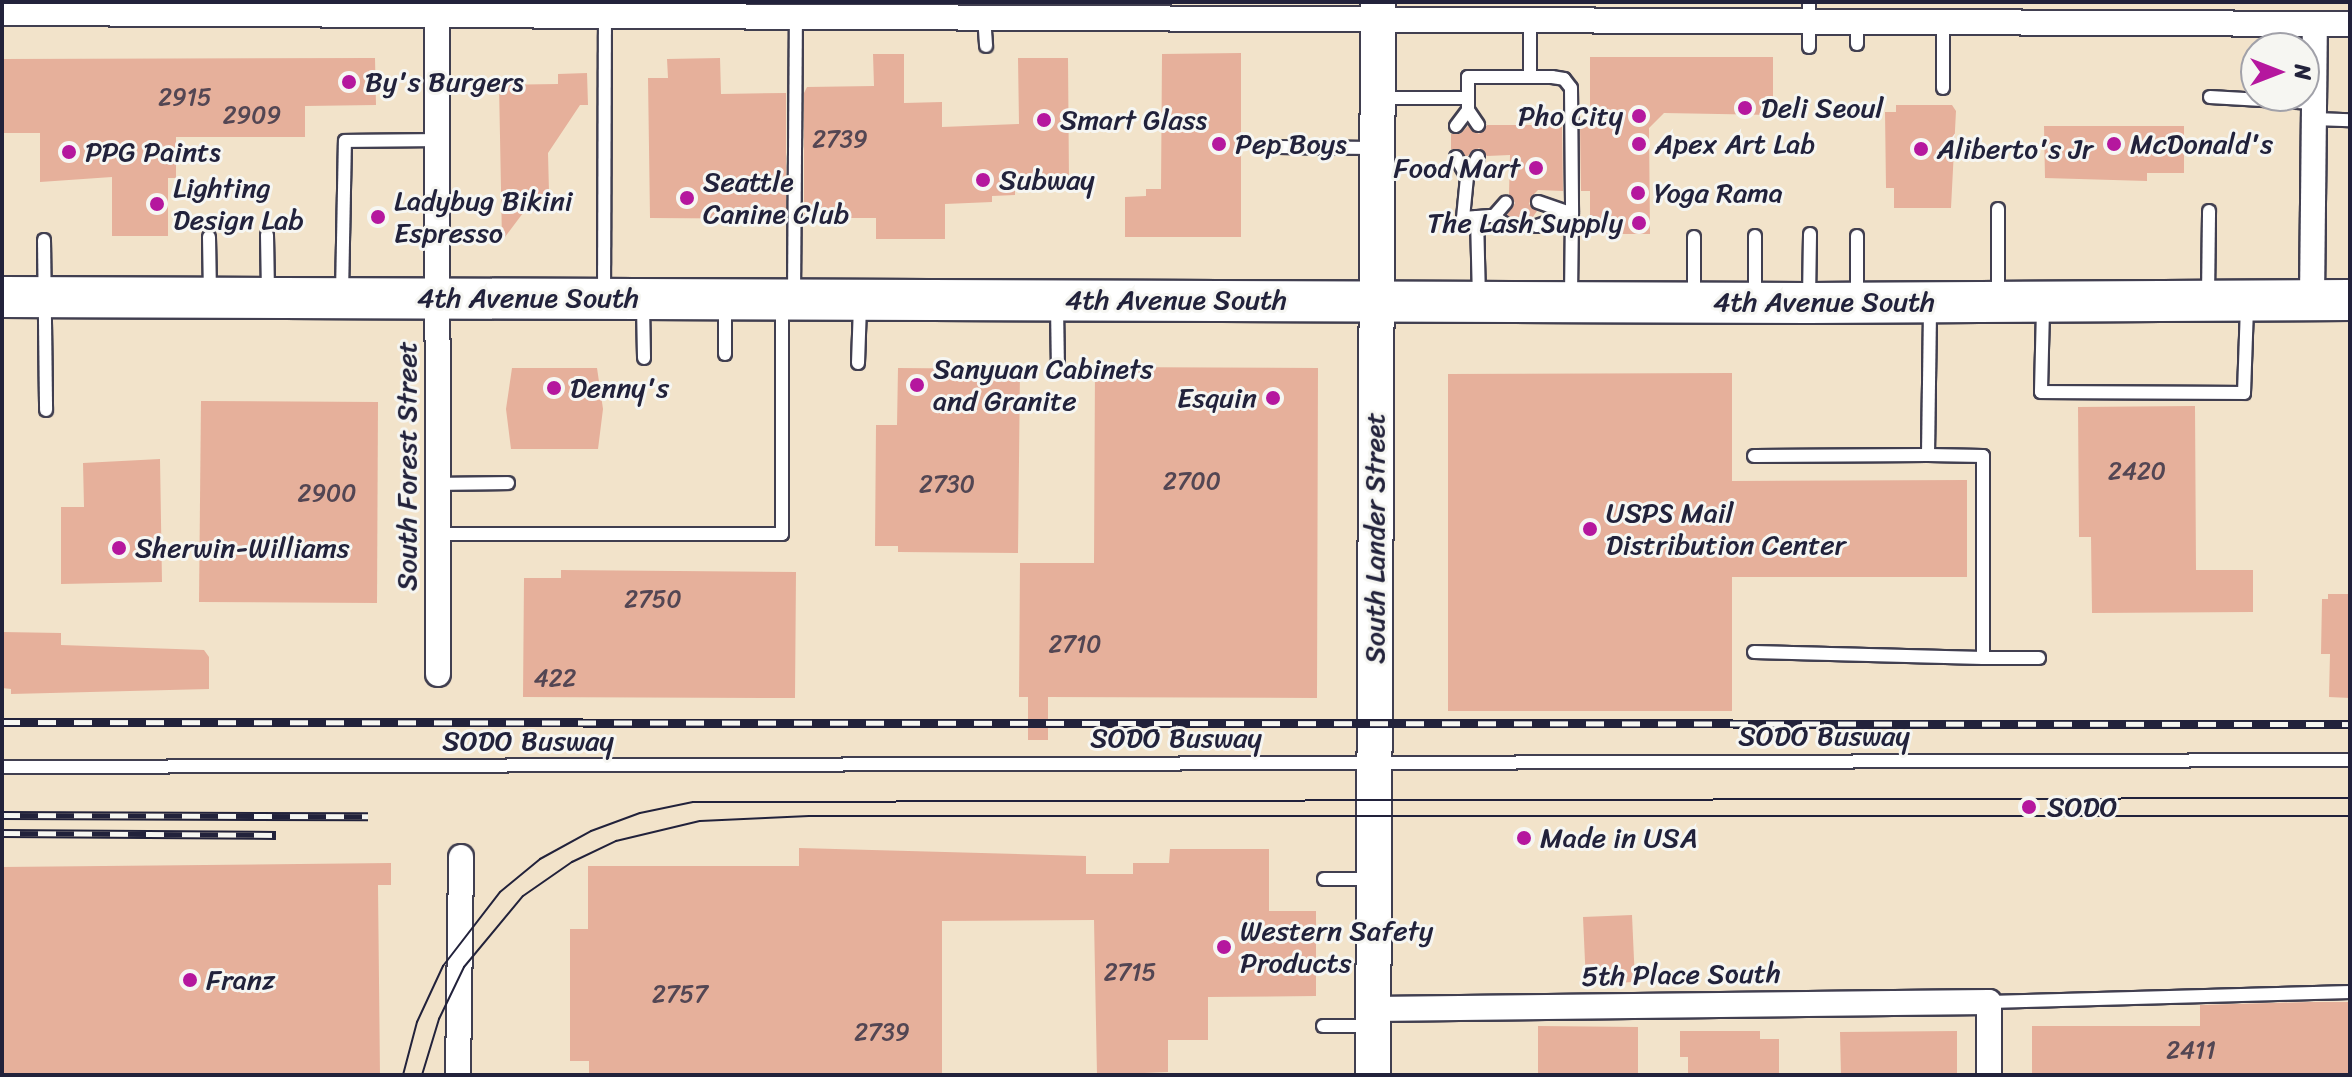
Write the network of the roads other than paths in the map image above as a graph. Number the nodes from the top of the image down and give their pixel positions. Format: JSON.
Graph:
{"nodes":[{"id":1,"x":438,"y":7,"type":"edge"},
{"id":2,"x":1277,"y":10,"type":"edge"},
{"id":3,"x":1377,"y":10,"type":"edge"},
{"id":4,"x":1809,"y":12,"type":"edge"},
{"id":5,"x":2,"y":13,"type":"edge"},
{"id":6,"x":984,"y":16,"type":"junction"},
{"id":7,"x":605,"y":18,"type":"junction"},
{"id":8,"x":796,"y":18,"type":"junction"},
{"id":9,"x":1530,"y":19,"type":"junction"},
{"id":10,"x":1943,"y":23,"type":"junction"},
{"id":11,"x":2315,"y":24,"type":"junction"},
{"id":12,"x":2350,"y":24,"type":"edge"},
{"id":13,"x":2315,"y":32,"type":"edge"},
{"id":14,"x":986,"y":46,"type":"dead end"},
{"id":15,"x":1809,"y":47,"type":"dead end"},
{"id":16,"x":1530,"y":77,"type":"junction"},
{"id":17,"x":1943,"y":88,"type":"dead end"},
{"id":18,"x":2210,"y":97,"type":"dead end"},
{"id":19,"x":1377,"y":98,"type":"junction"},
{"id":20,"x":2240,"y":101,"type":"edge"},
{"id":21,"x":1468,"y":104,"type":"junction"},
{"id":22,"x":2314,"y":112,"type":"edge"},
{"id":23,"x":2318,"y":112,"type":"edge"},
{"id":24,"x":2350,"y":120,"type":"edge"},
{"id":25,"x":1478,"y":125,"type":"dead end"},
{"id":26,"x":1456,"y":126,"type":"dead end"},
{"id":27,"x":437,"y":140,"type":"junction"},
{"id":28,"x":1278,"y":147,"type":"dead end"},
{"id":29,"x":1376,"y":148,"type":"junction"},
{"id":30,"x":1456,"y":157,"type":"dead end"},
{"id":31,"x":1478,"y":157,"type":"dead end"},
{"id":32,"x":1467,"y":177,"type":"junction"},
{"id":33,"x":1506,"y":202,"type":"dead end"},
{"id":34,"x":1538,"y":202,"type":"dead end"},
{"id":35,"x":1998,"y":209,"type":"dead end"},
{"id":36,"x":2209,"y":211,"type":"dead end"},
{"id":37,"x":1572,"y":214,"type":"junction"},
{"id":38,"x":1494,"y":216,"type":"junction"},
{"id":39,"x":1477,"y":217,"type":"junction"},
{"id":40,"x":1506,"y":225,"type":"dead end"},
{"id":41,"x":1537,"y":226,"type":"dead end"},
{"id":42,"x":1810,"y":234,"type":"dead end"},
{"id":43,"x":267,"y":235,"type":"dead end"},
{"id":44,"x":1755,"y":236,"type":"dead end"},
{"id":45,"x":1857,"y":236,"type":"dead end"},
{"id":46,"x":209,"y":237,"type":"dead end"},
{"id":47,"x":1694,"y":237,"type":"dead end"},
{"id":48,"x":44,"y":240,"type":"dead end"},
{"id":49,"x":2,"y":297,"type":"edge"},
{"id":50,"x":45,"y":297,"type":"junction"},
{"id":51,"x":210,"y":297,"type":"junction"},
{"id":52,"x":268,"y":297,"type":"junction"},
{"id":53,"x":342,"y":297,"type":"junction"},
{"id":54,"x":436,"y":297,"type":"junction"},
{"id":55,"x":624,"y":298,"type":"junction"},
{"id":56,"x":725,"y":298,"type":"junction"},
{"id":57,"x":788,"y":299,"type":"junction"},
{"id":58,"x":860,"y":299,"type":"junction"},
{"id":59,"x":1057,"y":299,"type":"junction"},
{"id":60,"x":1375,"y":300,"type":"junction"},
{"id":61,"x":2228,"y":300,"type":"junction"},
{"id":62,"x":2331,"y":300,"type":"edge"},
{"id":63,"x":1479,"y":301,"type":"junction"},
{"id":64,"x":2043,"y":301,"type":"junction"},
{"id":65,"x":1930,"y":302,"type":"junction"},
{"id":66,"x":1998,"y":302,"type":"junction"},
{"id":67,"x":1571,"y":303,"type":"junction"},
{"id":68,"x":1694,"y":303,"type":"junction"},
{"id":69,"x":1755,"y":303,"type":"junction"},
{"id":70,"x":1809,"y":303,"type":"junction"},
{"id":71,"x":1857,"y":303,"type":"junction"},
{"id":72,"x":725,"y":354,"type":"dead end"},
{"id":73,"x":644,"y":358,"type":"dead end"},
{"id":74,"x":858,"y":363,"type":"dead end"},
{"id":75,"x":1058,"y":369,"type":"dead end"},
{"id":76,"x":46,"y":410,"type":"dead end"},
{"id":77,"x":1928,"y":455,"type":"junction"},
{"id":78,"x":1754,"y":456,"type":"dead end"},
{"id":79,"x":508,"y":483,"type":"dead end"},
{"id":80,"x":437,"y":484,"type":"junction"},
{"id":81,"x":437,"y":534,"type":"junction"},
{"id":82,"x":1754,"y":652,"type":"dead end"},
{"id":83,"x":1983,"y":658,"type":"junction"},
{"id":84,"x":2039,"y":658,"type":"dead end"},
{"id":85,"x":438,"y":674,"type":"dead end"},
{"id":86,"x":2350,"y":760,"type":"edge"},
{"id":87,"x":1374,"y":761,"type":"junction"},
{"id":88,"x":2,"y":767,"type":"edge"},
{"id":89,"x":461,"y":857,"type":"dead end"},
{"id":90,"x":1324,"y":879,"type":"dead end"},
{"id":91,"x":1374,"y":879,"type":"junction"},
{"id":92,"x":2350,"y":992,"type":"edge"},
{"id":93,"x":1989,"y":1002,"type":"junction"},
{"id":94,"x":1373,"y":1017,"type":"junction"},
{"id":95,"x":1323,"y":1026,"type":"dead end"},
{"id":96,"x":458,"y":1075,"type":"edge"},
{"id":97,"x":1373,"y":1075,"type":"edge"},
{"id":98,"x":1989,"y":1075,"type":"edge"}],
"edges":[{"from":1,"to":5,"type":"street"},
{"from":1,"to":7,"type":"street"},
{"from":1,"to":27,"type":"street","name":"South Forest Street"},
{"from":2,"to":3,"type":"street"},
{"from":2,"to":6,"type":"street"},
{"from":3,"to":9,"type":"street"},
{"from":3,"to":19,"type":"main road","name":"South Lander Street"},
{"from":4,"to":9,"type":"street"},
{"from":4,"to":10,"type":"street"},
{"from":4,"to":15,"type":"lane"},
{"from":6,"to":8,"type":"street"},
{"from":6,"to":14,"type":"lane"},
{"from":7,"to":8,"type":"street"},
{"from":7,"to":55,"type":"lane"},
{"from":8,"to":57,"type":"lane"},
{"from":9,"to":16,"type":"lane"},
{"from":10,"to":11,"type":"street"},
{"from":10,"to":17,"type":"lane"},
{"from":11,"to":12,"type":"street"},
{"from":11,"to":13,"type":"street"},
{"from":16,"to":21,"type":"lane"},
{"from":16,"to":37,"type":"lane"},
{"from":18,"to":20,"type":"lane"},
{"from":19,"to":21,"type":"lane"},
{"from":19,"to":29,"type":"main road","name":"South Lander Street"},
{"from":21,"to":25,"type":"lane"},
{"from":21,"to":26,"type":"lane"},
{"from":22,"to":62,"type":"street"},
{"from":23,"to":24,"type":"lane"},
{"from":27,"to":53,"type":"lane"},
{"from":27,"to":54,"type":"street","name":"South Forest Street"},
{"from":28,"to":29,"type":"lane"},
{"from":29,"to":60,"type":"main road","name":"South Lander Street"},
{"from":30,"to":32,"type":"lane"},
{"from":31,"to":32,"type":"lane"},
{"from":32,"to":39,"type":"lane"},
{"from":33,"to":38,"type":"lane"},
{"from":34,"to":37,"type":"lane"},
{"from":35,"to":66,"type":"lane"},
{"from":36,"to":61,"type":"lane"},
{"from":37,"to":41,"type":"lane"},
{"from":37,"to":67,"type":"lane"},
{"from":38,"to":39,"type":"lane"},
{"from":38,"to":40,"type":"lane"},
{"from":39,"to":63,"type":"lane"},
{"from":42,"to":70,"type":"lane"},
{"from":43,"to":52,"type":"lane"},
{"from":44,"to":69,"type":"lane"},
{"from":45,"to":71,"type":"lane"},
{"from":46,"to":51,"type":"lane"},
{"from":47,"to":68,"type":"lane"},
{"from":48,"to":50,"type":"lane"},
{"from":49,"to":50,"type":"main road","name":"4th Avenue South"},
{"from":50,"to":51,"type":"main road","name":"4th Avenue South"},
{"from":50,"to":76,"type":"lane"},
{"from":51,"to":52,"type":"main road","name":"4th Avenue South"},
{"from":52,"to":53,"type":"main road","name":"4th Avenue South"},
{"from":53,"to":54,"type":"main road","name":"4th Avenue South"},
{"from":54,"to":55,"type":"main road","name":"4th Avenue South"},
{"from":54,"to":80,"type":"street","name":"South Forest Street"},
{"from":55,"to":56,"type":"main road","name":"4th Avenue South"},
{"from":55,"to":73,"type":"lane"},
{"from":56,"to":57,"type":"main road","name":"4th Avenue South"},
{"from":56,"to":72,"type":"lane"},
{"from":57,"to":58,"type":"main road","name":"4th Avenue South"},
{"from":57,"to":81,"type":"lane"},
{"from":58,"to":59,"type":"main road","name":"4th Avenue South"},
{"from":58,"to":74,"type":"lane"},
{"from":59,"to":60,"type":"main road","name":"4th Avenue South"},
{"from":59,"to":75,"type":"lane"},
{"from":60,"to":63,"type":"main road","name":"4th Avenue South"},
{"from":60,"to":87,"type":"main road","name":"South Lander Street"},
{"from":61,"to":62,"type":"main road","name":"4th Avenue South"},
{"from":61,"to":64,"type":"main road","name":"4th Avenue South"},
{"from":61,"to":64,"type":"lane"},
{"from":63,"to":67,"type":"main road","name":"4th Avenue South"},
{"from":64,"to":66,"type":"main road","name":"4th Avenue South"},
{"from":65,"to":66,"type":"main road","name":"4th Avenue South"},
{"from":65,"to":71,"type":"main road","name":"4th Avenue South"},
{"from":65,"to":77,"type":"lane"},
{"from":67,"to":68,"type":"main road","name":"4th Avenue South"},
{"from":68,"to":69,"type":"main road","name":"4th Avenue South"},
{"from":69,"to":70,"type":"main road","name":"4th Avenue South"},
{"from":70,"to":71,"type":"main road","name":"4th Avenue South"},
{"from":77,"to":78,"type":"lane"},
{"from":77,"to":83,"type":"lane"},
{"from":79,"to":80,"type":"lane"},
{"from":80,"to":81,"type":"street","name":"South Forest Street"},
{"from":81,"to":85,"type":"street","name":"South Forest Street"},
{"from":82,"to":83,"type":"lane"},
{"from":83,"to":84,"type":"lane"},
{"from":86,"to":87,"type":"lane","name":"SODO Busway"},
{"from":87,"to":88,"type":"lane","name":"SODO Busway"},
{"from":87,"to":91,"type":"main road","name":"South Lander Street"},
{"from":89,"to":96,"type":"street"},
{"from":90,"to":91,"type":"lane"},
{"from":91,"to":94,"type":"main road","name":"South Lander Street"},
{"from":92,"to":93,"type":"lane"},
{"from":93,"to":94,"type":"street","name":"5th Place South"},
{"from":93,"to":98,"type":"street"},
{"from":94,"to":95,"type":"lane"},
{"from":94,"to":97,"type":"main road","name":"South Lander Street"}]}
